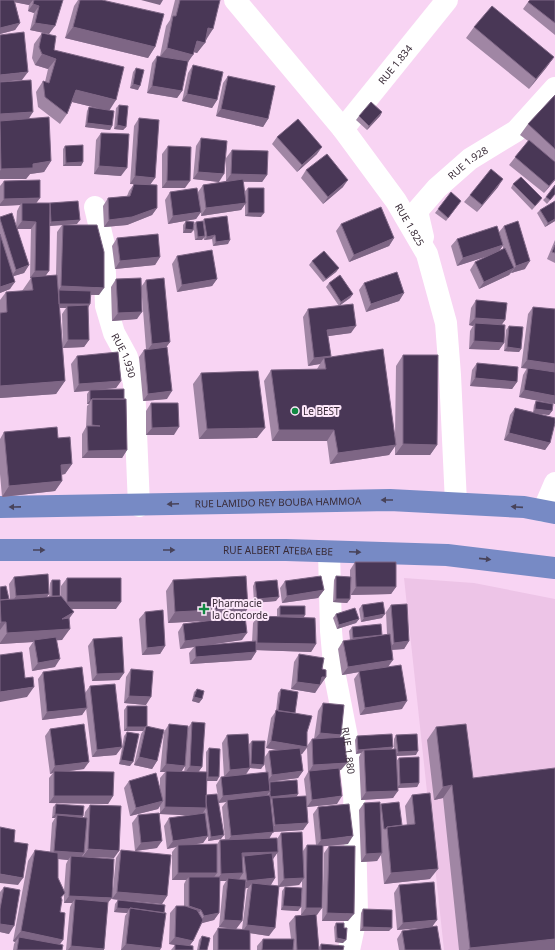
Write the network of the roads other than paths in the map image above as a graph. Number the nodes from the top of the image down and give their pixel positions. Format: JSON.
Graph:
{"nodes":[{"id":1,"x":235,"y":0,"type":"edge"},
{"id":2,"x":447,"y":0,"type":"edge"},
{"id":3,"x":555,"y":88,"type":"edge"},
{"id":4,"x":343,"y":129,"type":"junction"},
{"id":5,"x":95,"y":207,"type":"dead end"},
{"id":6,"x":427,"y":254,"type":"junction"},
{"id":7,"x":555,"y":483,"type":"edge"},
{"id":8,"x":456,"y":503,"type":"junction"},
{"id":9,"x":139,"y":506,"type":"junction"},
{"id":10,"x":0,"y":507,"type":"edge"},
{"id":11,"x":549,"y":512,"type":"edge"},
{"id":12,"x":0,"y":550,"type":"edge"},
{"id":13,"x":329,"y":552,"type":"junction"},
{"id":14,"x":555,"y":568,"type":"edge"},
{"id":15,"x":349,"y":950,"type":"edge"}],
"edges":[{"from":1,"to":4,"type":"street","name":"RUE 1.825"},
{"from":2,"to":4,"type":"street","name":"RUE 1.834"},
{"from":3,"to":6,"type":"street","name":"RUE 1.928"},
{"from":4,"to":6,"type":"street","name":"RUE 1.825"},
{"from":5,"to":9,"type":"street","name":"RUE 1.930"},
{"from":6,"to":8,"type":"street","name":"RUE 1.825"},
{"from":7,"to":11,"type":"street"},
{"from":8,"to":9,"type":"highway","name":"RUE LAMIDO REY BOUBA HAMMOA","one_way":true},
{"from":11,"to":8,"type":"highway","name":"RUE LAMIDO REY BOUBA HAMMOA","one_way":true},
{"from":9,"to":10,"type":"highway","name":"RUE LAMIDO REY BOUBA HAMMOA","one_way":true},
{"from":12,"to":13,"type":"highway","name":"RUE ALBERT ATEBA EBE","one_way":true},
{"from":13,"to":14,"type":"highway","name":"RUE ALBERT ATEBA EBE","one_way":true},
{"from":13,"to":15,"type":"street","name":"RUE 1.880"}]}
